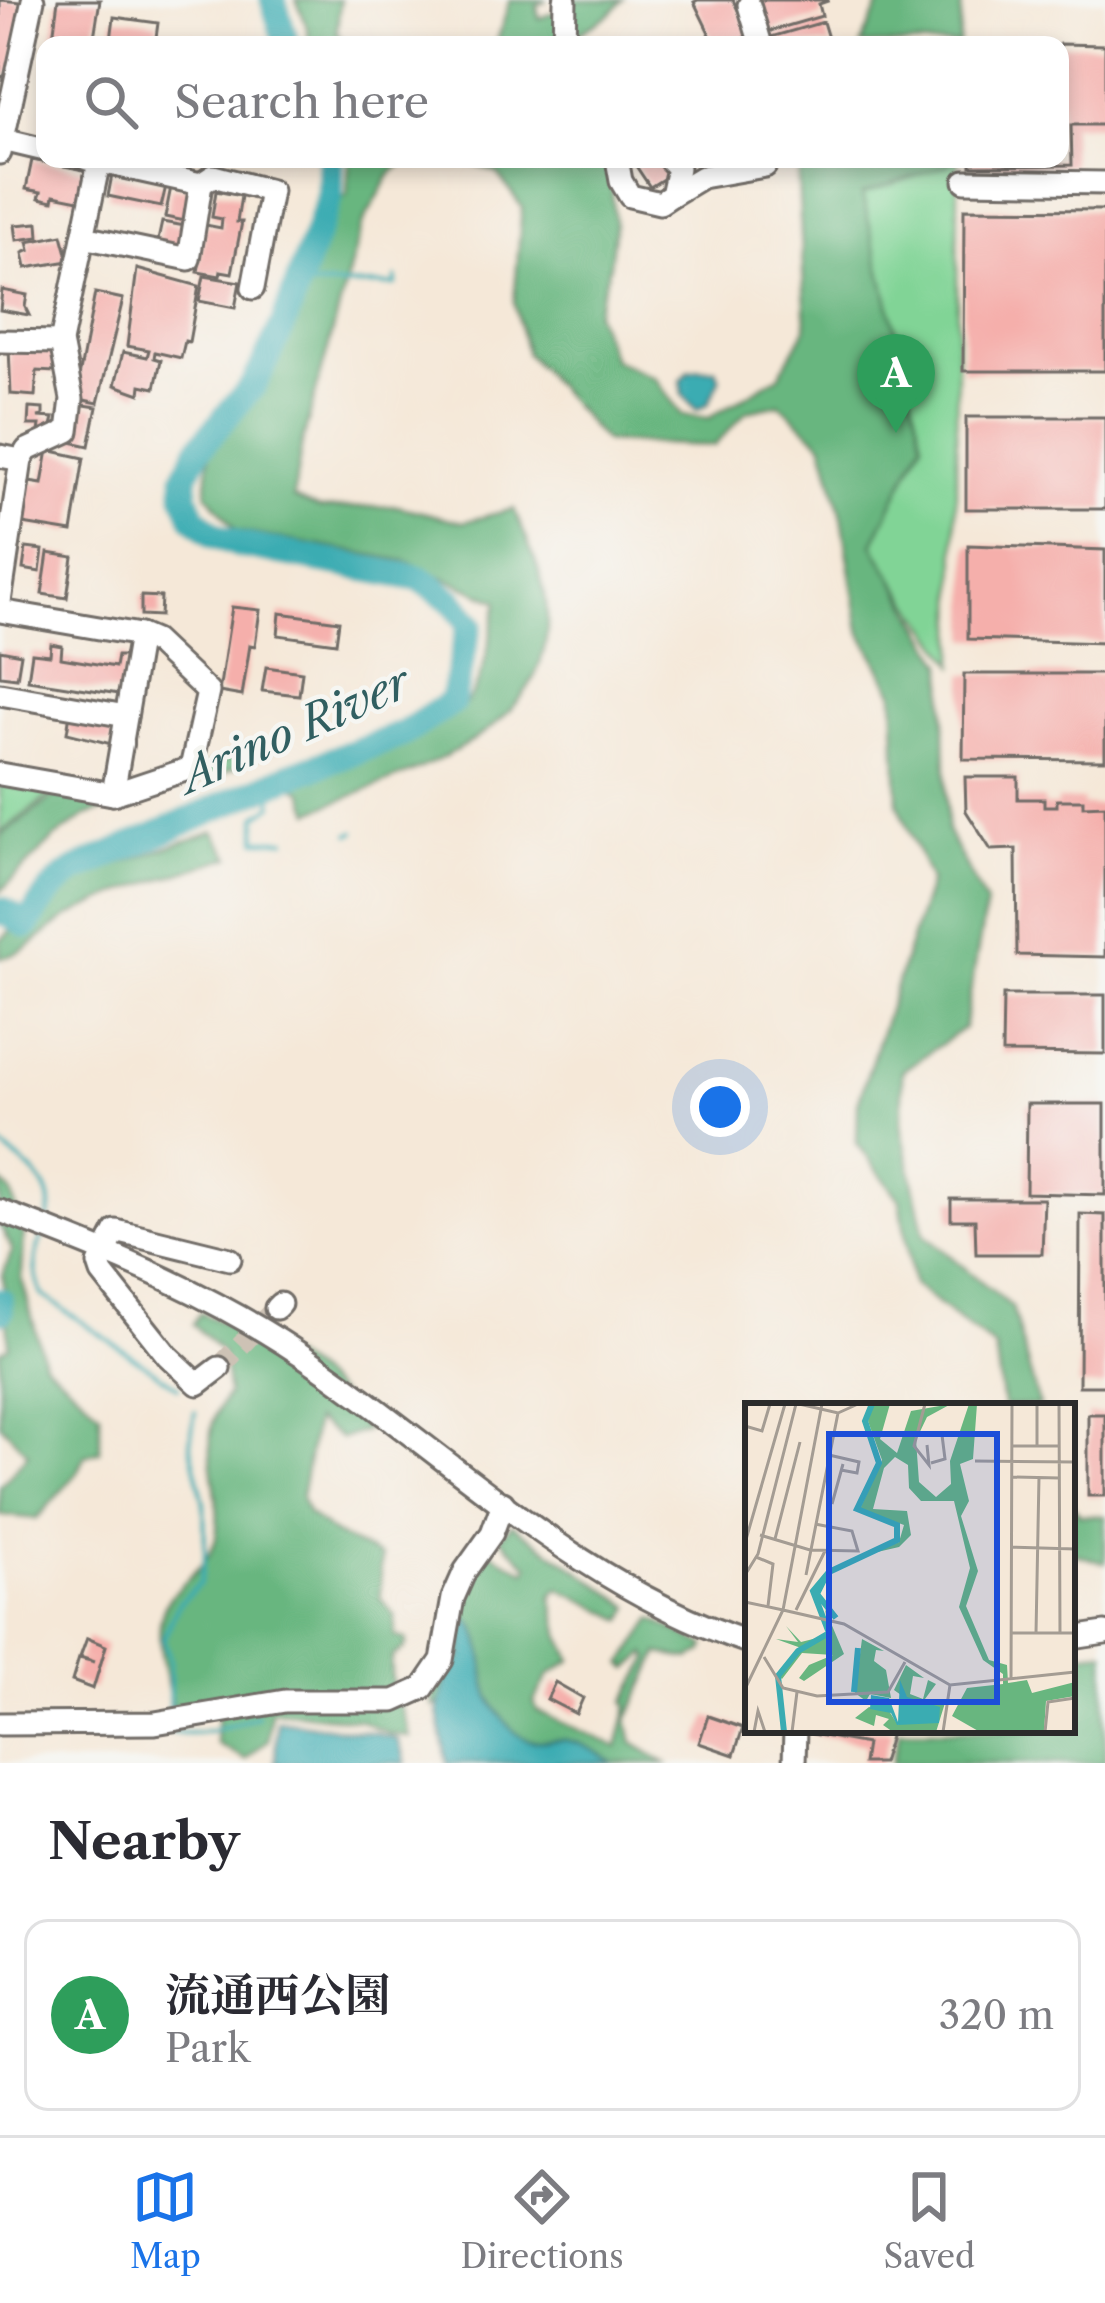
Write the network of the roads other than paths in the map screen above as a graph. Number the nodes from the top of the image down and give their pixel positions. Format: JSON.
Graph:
{"nodes":[{"id":1,"x":33,"y":0,"type":"edge"},
{"id":2,"x":565,"y":0,"type":"edge"},
{"id":3,"x":749,"y":5,"type":"dead end"},
{"id":4,"x":564,"y":36,"type":"edge"},
{"id":5,"x":758,"y":36,"type":"edge"},
{"id":6,"x":6,"y":92,"type":"edge"},
{"id":7,"x":1,"y":146,"type":"edge"},
{"id":8,"x":36,"y":149,"type":"edge"},
{"id":9,"x":92,"y":168,"type":"edge"},
{"id":10,"x":129,"y":168,"type":"edge"},
{"id":11,"x":618,"y":168,"type":"edge"},
{"id":12,"x":678,"y":168,"type":"edge"},
{"id":13,"x":754,"y":168,"type":"edge"},
{"id":14,"x":965,"y":181,"type":"dead end"},
{"id":15,"x":1105,"y":183,"type":"edge"},
{"id":16,"x":201,"y":184,"type":"junction"},
{"id":17,"x":672,"y":195,"type":"junction"},
{"id":18,"x":83,"y":237,"type":"junction"},
{"id":19,"x":254,"y":288,"type":"dead end"},
{"id":20,"x":0,"y":341,"type":"edge"},
{"id":21,"x":61,"y":342,"type":"junction"},
{"id":22,"x":10,"y":458,"type":"edge"},
{"id":23,"x":0,"y":602,"type":"edge"},
{"id":24,"x":0,"y":611,"type":"edge"},
{"id":25,"x":140,"y":634,"type":"junction"},
{"id":26,"x":0,"y":694,"type":"edge"},
{"id":27,"x":126,"y":716,"type":"junction"},
{"id":28,"x":0,"y":774,"type":"edge"},
{"id":29,"x":113,"y":794,"type":"junction"},
{"id":30,"x":0,"y":1211,"type":"edge"},
{"id":31,"x":103,"y":1250,"type":"junction"},
{"id":32,"x":230,"y":1259,"type":"dead end"},
{"id":33,"x":219,"y":1368,"type":"dead end"},
{"id":34,"x":503,"y":1503,"type":"junction"},
{"id":35,"x":1105,"y":1633,"type":"edge"},
{"id":36,"x":1075,"y":1638,"type":"edge"},
{"id":37,"x":745,"y":1641,"type":"edge"},
{"id":38,"x":0,"y":1724,"type":"edge"},
{"id":39,"x":795,"y":1733,"type":"edge"},
{"id":40,"x":794,"y":1763,"type":"edge"}],
"edges":[{"from":1,"to":6,"type":"street"},
{"from":2,"to":4,"type":"street"},
{"from":3,"to":5,"type":"street"},
{"from":6,"to":7,"type":"street"},
{"from":7,"to":8,"type":"street"},
{"from":9,"to":18,"type":"street"},
{"from":10,"to":16,"type":"street"},
{"from":11,"to":17,"type":"street"},
{"from":12,"to":17,"type":"street"},
{"from":13,"to":17,"type":"street"},
{"from":14,"to":15,"type":"street"},
{"from":16,"to":18,"type":"street"},
{"from":16,"to":19,"type":"street"},
{"from":18,"to":21,"type":"street"},
{"from":20,"to":21,"type":"street"},
{"from":21,"to":22,"type":"street"},
{"from":22,"to":23,"type":"street"},
{"from":24,"to":25,"type":"street"},
{"from":25,"to":27,"type":"street"},
{"from":25,"to":29,"type":"street"},
{"from":26,"to":27,"type":"street"},
{"from":27,"to":29,"type":"street"},
{"from":28,"to":29,"type":"street"},
{"from":30,"to":31,"type":"street"},
{"from":31,"to":32,"type":"street"},
{"from":31,"to":33,"type":"street"},
{"from":31,"to":34,"type":"street"},
{"from":34,"to":37,"type":"street"},
{"from":34,"to":38,"type":"street"},
{"from":35,"to":36,"type":"street"},
{"from":39,"to":40,"type":"street"}]}
